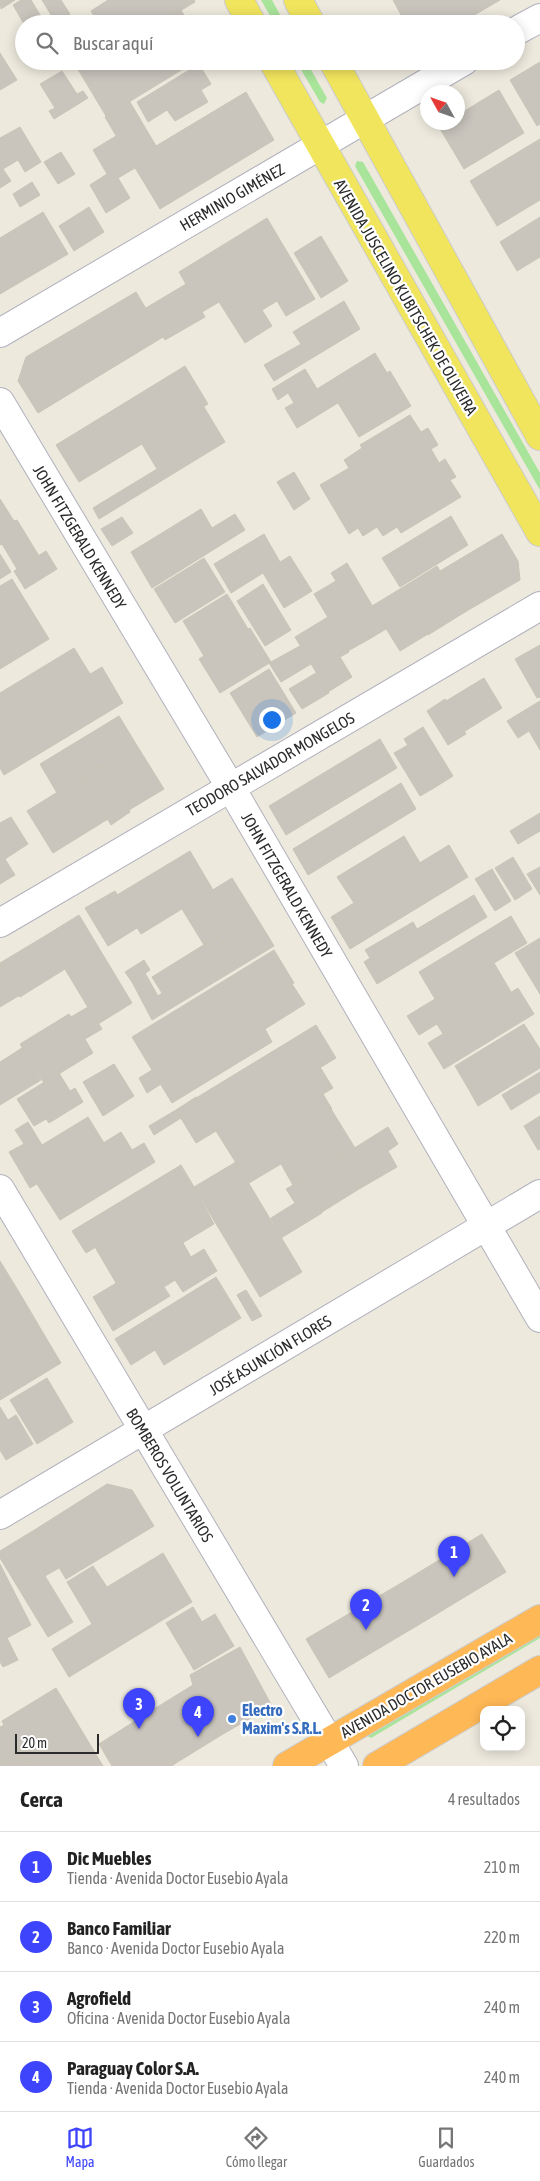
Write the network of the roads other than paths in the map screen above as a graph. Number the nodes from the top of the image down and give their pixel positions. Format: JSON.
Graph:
{"nodes":[{"id":1,"x":239,"y":0,"type":"edge"},
{"id":2,"x":298,"y":0,"type":"edge"},
{"id":3,"x":247,"y":15,"type":"edge"},
{"id":4,"x":306,"y":15,"type":"edge"},
{"id":5,"x":540,"y":18,"type":"edge"},
{"id":6,"x":525,"y":27,"type":"edge"},
{"id":7,"x":278,"y":70,"type":"edge"},
{"id":8,"x":338,"y":70,"type":"edge"},
{"id":9,"x":448,"y":70,"type":"edge"},
{"id":10,"x":365,"y":118,"type":"junction"},
{"id":11,"x":320,"y":146,"type":"junction"},
{"id":12,"x":0,"y":334,"type":"edge"},
{"id":13,"x":0,"y":402,"type":"edge"},
{"id":14,"x":540,"y":436,"type":"edge"},
{"id":15,"x":540,"y":532,"type":"edge"},
{"id":16,"x":540,"y":606,"type":"edge"},
{"id":17,"x":230,"y":788,"type":"junction"},
{"id":18,"x":0,"y":923,"type":"edge"},
{"id":19,"x":0,"y":1190,"type":"edge"},
{"id":20,"x":540,"y":1194,"type":"edge"},
{"id":21,"x":485,"y":1227,"type":"junction"},
{"id":22,"x":540,"y":1318,"type":"edge"},
{"id":23,"x":143,"y":1430,"type":"junction"},
{"id":24,"x":0,"y":1514,"type":"edge"},
{"id":25,"x":540,"y":1619,"type":"edge"},
{"id":26,"x":540,"y":1670,"type":"edge"},
{"id":27,"x":337,"y":1756,"type":"edge"},
{"id":28,"x":287,"y":1766,"type":"edge"},
{"id":29,"x":377,"y":1766,"type":"edge"}],
"edges":[{"from":1,"to":3,"type":"main road"},
{"from":2,"to":4,"type":"main road"},
{"from":5,"to":6,"type":"street"},
{"from":7,"to":11,"type":"main road","name":"AVENIDA JUSCELINO KUBITSCHEK DE OLIVEIRA"},
{"from":8,"to":10,"type":"main road"},
{"from":9,"to":10,"type":"street","name":"HERMINIO GIMÉNEZ"},
{"from":10,"to":11,"type":"street","name":"HERMINIO GIMÉNEZ"},
{"from":10,"to":14,"type":"main road"},
{"from":11,"to":12,"type":"street","name":"HERMINIO GIMÉNEZ"},
{"from":11,"to":15,"type":"main road","name":"AVENIDA JUSCELINO KUBITSCHEK DE OLIVEIRA"},
{"from":13,"to":17,"type":"street","name":"JOHN FITZGERALD KENNEDY"},
{"from":16,"to":17,"type":"street","name":"TEODORO SALVADOR MONGELOS"},
{"from":17,"to":18,"type":"street","name":"TEODORO SALVADOR MONGELOS"},
{"from":17,"to":21,"type":"street","name":"JOHN FITZGERALD KENNEDY"},
{"from":19,"to":23,"type":"street","name":"BOMBEROS VOLUNTARIOS"},
{"from":20,"to":21,"type":"street","name":"JOSÉ ASUNCIÓN FLORES"},
{"from":21,"to":22,"type":"street","name":"JOHN FITZGERALD KENNEDY"},
{"from":21,"to":23,"type":"street","name":"JOSÉ ASUNCIÓN FLORES"},
{"from":23,"to":24,"type":"street","name":"JOSÉ ASUNCIÓN FLORES"},
{"from":23,"to":27,"type":"street","name":"BOMBEROS VOLUNTARIOS"},
{"from":25,"to":27,"type":"highway","name":"AVENIDA DOCTOR EUSEBIO AYALA"},
{"from":26,"to":29,"type":"highway"},
{"from":27,"to":28,"type":"highway","name":"AVENIDA DOCTOR EUSEBIO AYALA"}]}
